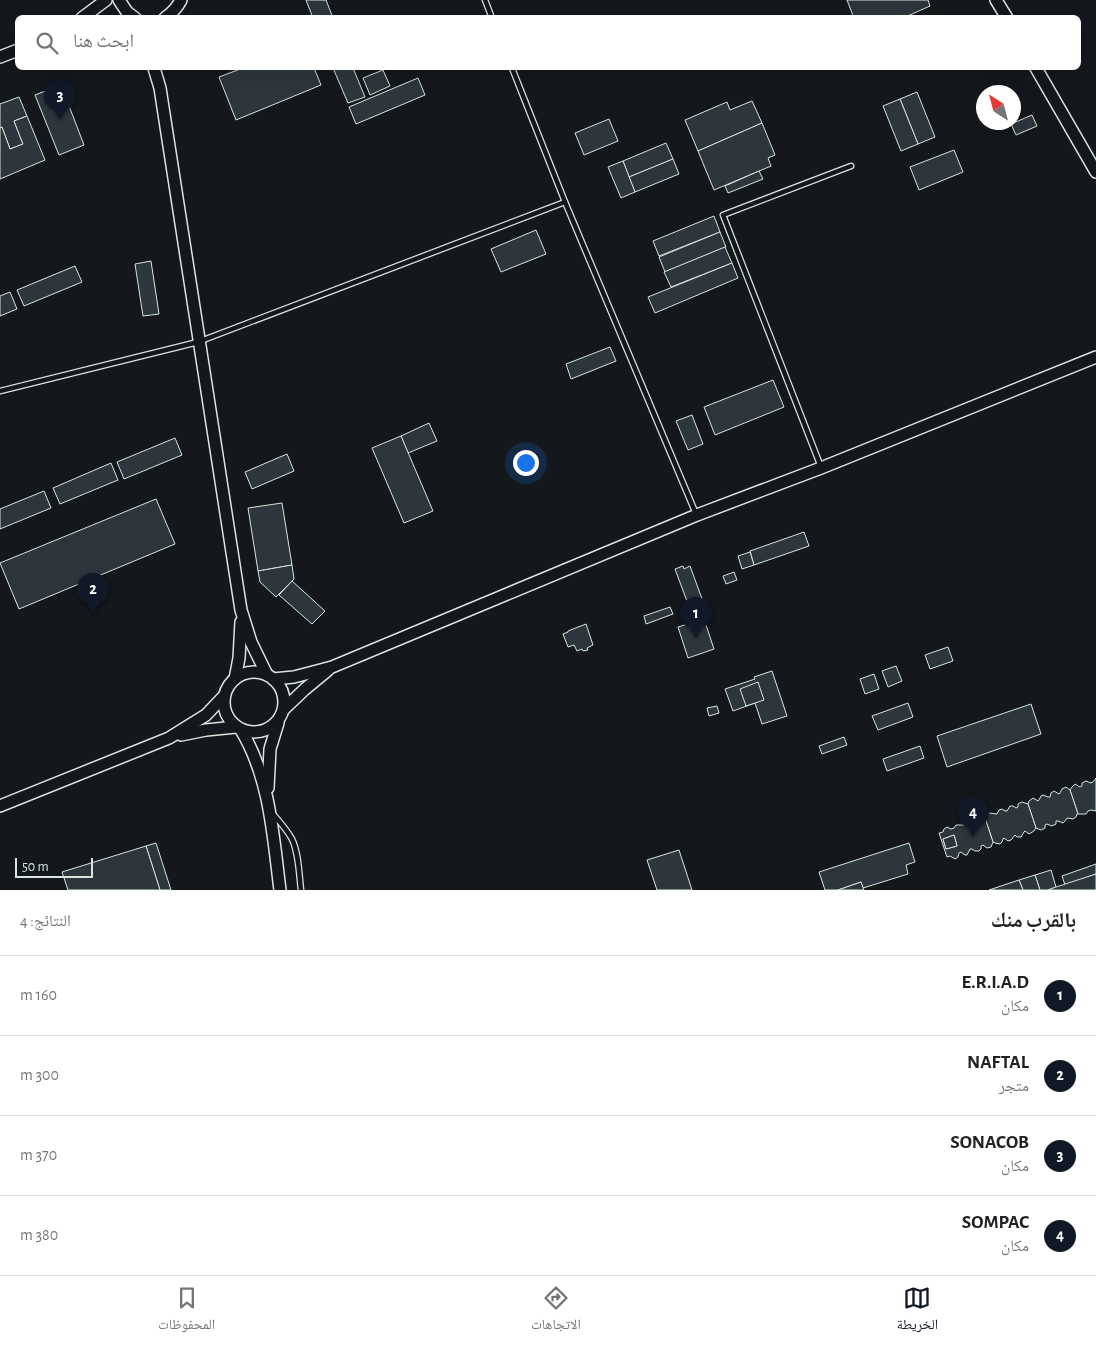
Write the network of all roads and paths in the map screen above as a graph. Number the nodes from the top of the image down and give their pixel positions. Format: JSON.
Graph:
{"nodes":[{"id":1,"x":106,"y":0,"type":"edge"},
{"id":2,"x":119,"y":0,"type":"edge"},
{"id":3,"x":181,"y":0,"type":"edge"},
{"id":4,"x":485,"y":0,"type":"edge"},
{"id":5,"x":996,"y":0,"type":"edge"},
{"id":6,"x":86,"y":15,"type":"edge"},
{"id":7,"x":129,"y":15,"type":"edge"},
{"id":8,"x":169,"y":15,"type":"edge"},
{"id":9,"x":491,"y":15,"type":"edge"},
{"id":10,"x":1005,"y":15,"type":"edge"},
{"id":11,"x":15,"y":51,"type":"edge"},
{"id":12,"x":0,"y":57,"type":"edge"},
{"id":13,"x":155,"y":70,"type":"edge"},
{"id":14,"x":161,"y":70,"type":"edge"},
{"id":15,"x":513,"y":70,"type":"edge"},
{"id":16,"x":1037,"y":70,"type":"edge"},
{"id":17,"x":160,"y":88,"type":"junction"},
{"id":18,"x":851,"y":166,"type":"dead end"},
{"id":19,"x":1096,"y":172,"type":"edge"},
{"id":20,"x":565,"y":202,"type":"junction"},
{"id":21,"x":198,"y":342,"type":"junction"},
{"id":22,"x":1096,"y":357,"type":"edge"},
{"id":23,"x":0,"y":391,"type":"edge"},
{"id":24,"x":821,"y":468,"type":"junction"},
{"id":25,"x":697,"y":515,"type":"junction"},
{"id":26,"x":241,"y":610,"type":"junction"},
{"id":27,"x":332,"y":667,"type":"junction"},
{"id":28,"x":270,"y":677,"type":"junction"},
{"id":29,"x":235,"y":679,"type":"junction"},
{"id":30,"x":224,"y":696,"type":"junction"},
{"id":31,"x":284,"y":709,"type":"junction"},
{"id":32,"x":278,"y":721,"type":"junction"},
{"id":33,"x":238,"y":728,"type":"junction"},
{"id":34,"x":169,"y":738,"type":"junction"},
{"id":35,"x":269,"y":804,"type":"junction"},
{"id":36,"x":0,"y":806,"type":"edge"},
{"id":37,"x":280,"y":890,"type":"edge"},
{"id":38,"x":301,"y":890,"type":"edge"}],
"edges":[{"from":1,"to":6,"type":"street"},
{"from":2,"to":7,"type":"street"},
{"from":3,"to":8,"type":"street"},
{"from":4,"to":9,"type":"lane"},
{"from":5,"to":10,"type":"street"},
{"from":11,"to":12,"type":"street"},
{"from":13,"to":17,"type":"street"},
{"from":14,"to":17,"type":"street"},
{"from":15,"to":20,"type":"lane"},
{"from":16,"to":19,"type":"street"},
{"from":17,"to":21,"type":"street"},
{"from":18,"to":24,"type":"lane"},
{"from":20,"to":21,"type":"lane"},
{"from":20,"to":25,"type":"lane"},
{"from":21,"to":23,"type":"lane"},
{"from":21,"to":26,"type":"street"},
{"from":22,"to":24,"type":"street"},
{"from":24,"to":25,"type":"street"},
{"from":25,"to":27,"type":"street"},
{"from":26,"to":28,"type":"street"},
{"from":26,"to":29,"type":"street"},
{"from":27,"to":28,"type":"street"},
{"from":27,"to":31,"type":"street"},
{"from":28,"to":29,"type":"street"},
{"from":28,"to":31,"type":"street"},
{"from":29,"to":30,"type":"street"},
{"from":30,"to":33,"type":"street"},
{"from":30,"to":34,"type":"street"},
{"from":31,"to":32,"type":"street"},
{"from":32,"to":33,"type":"street"},
{"from":32,"to":35,"type":"street"},
{"from":33,"to":34,"type":"street"},
{"from":33,"to":35,"type":"street"},
{"from":34,"to":36,"type":"street"},
{"from":35,"to":37,"type":"street"},
{"from":35,"to":38,"type":"lane"}]}
